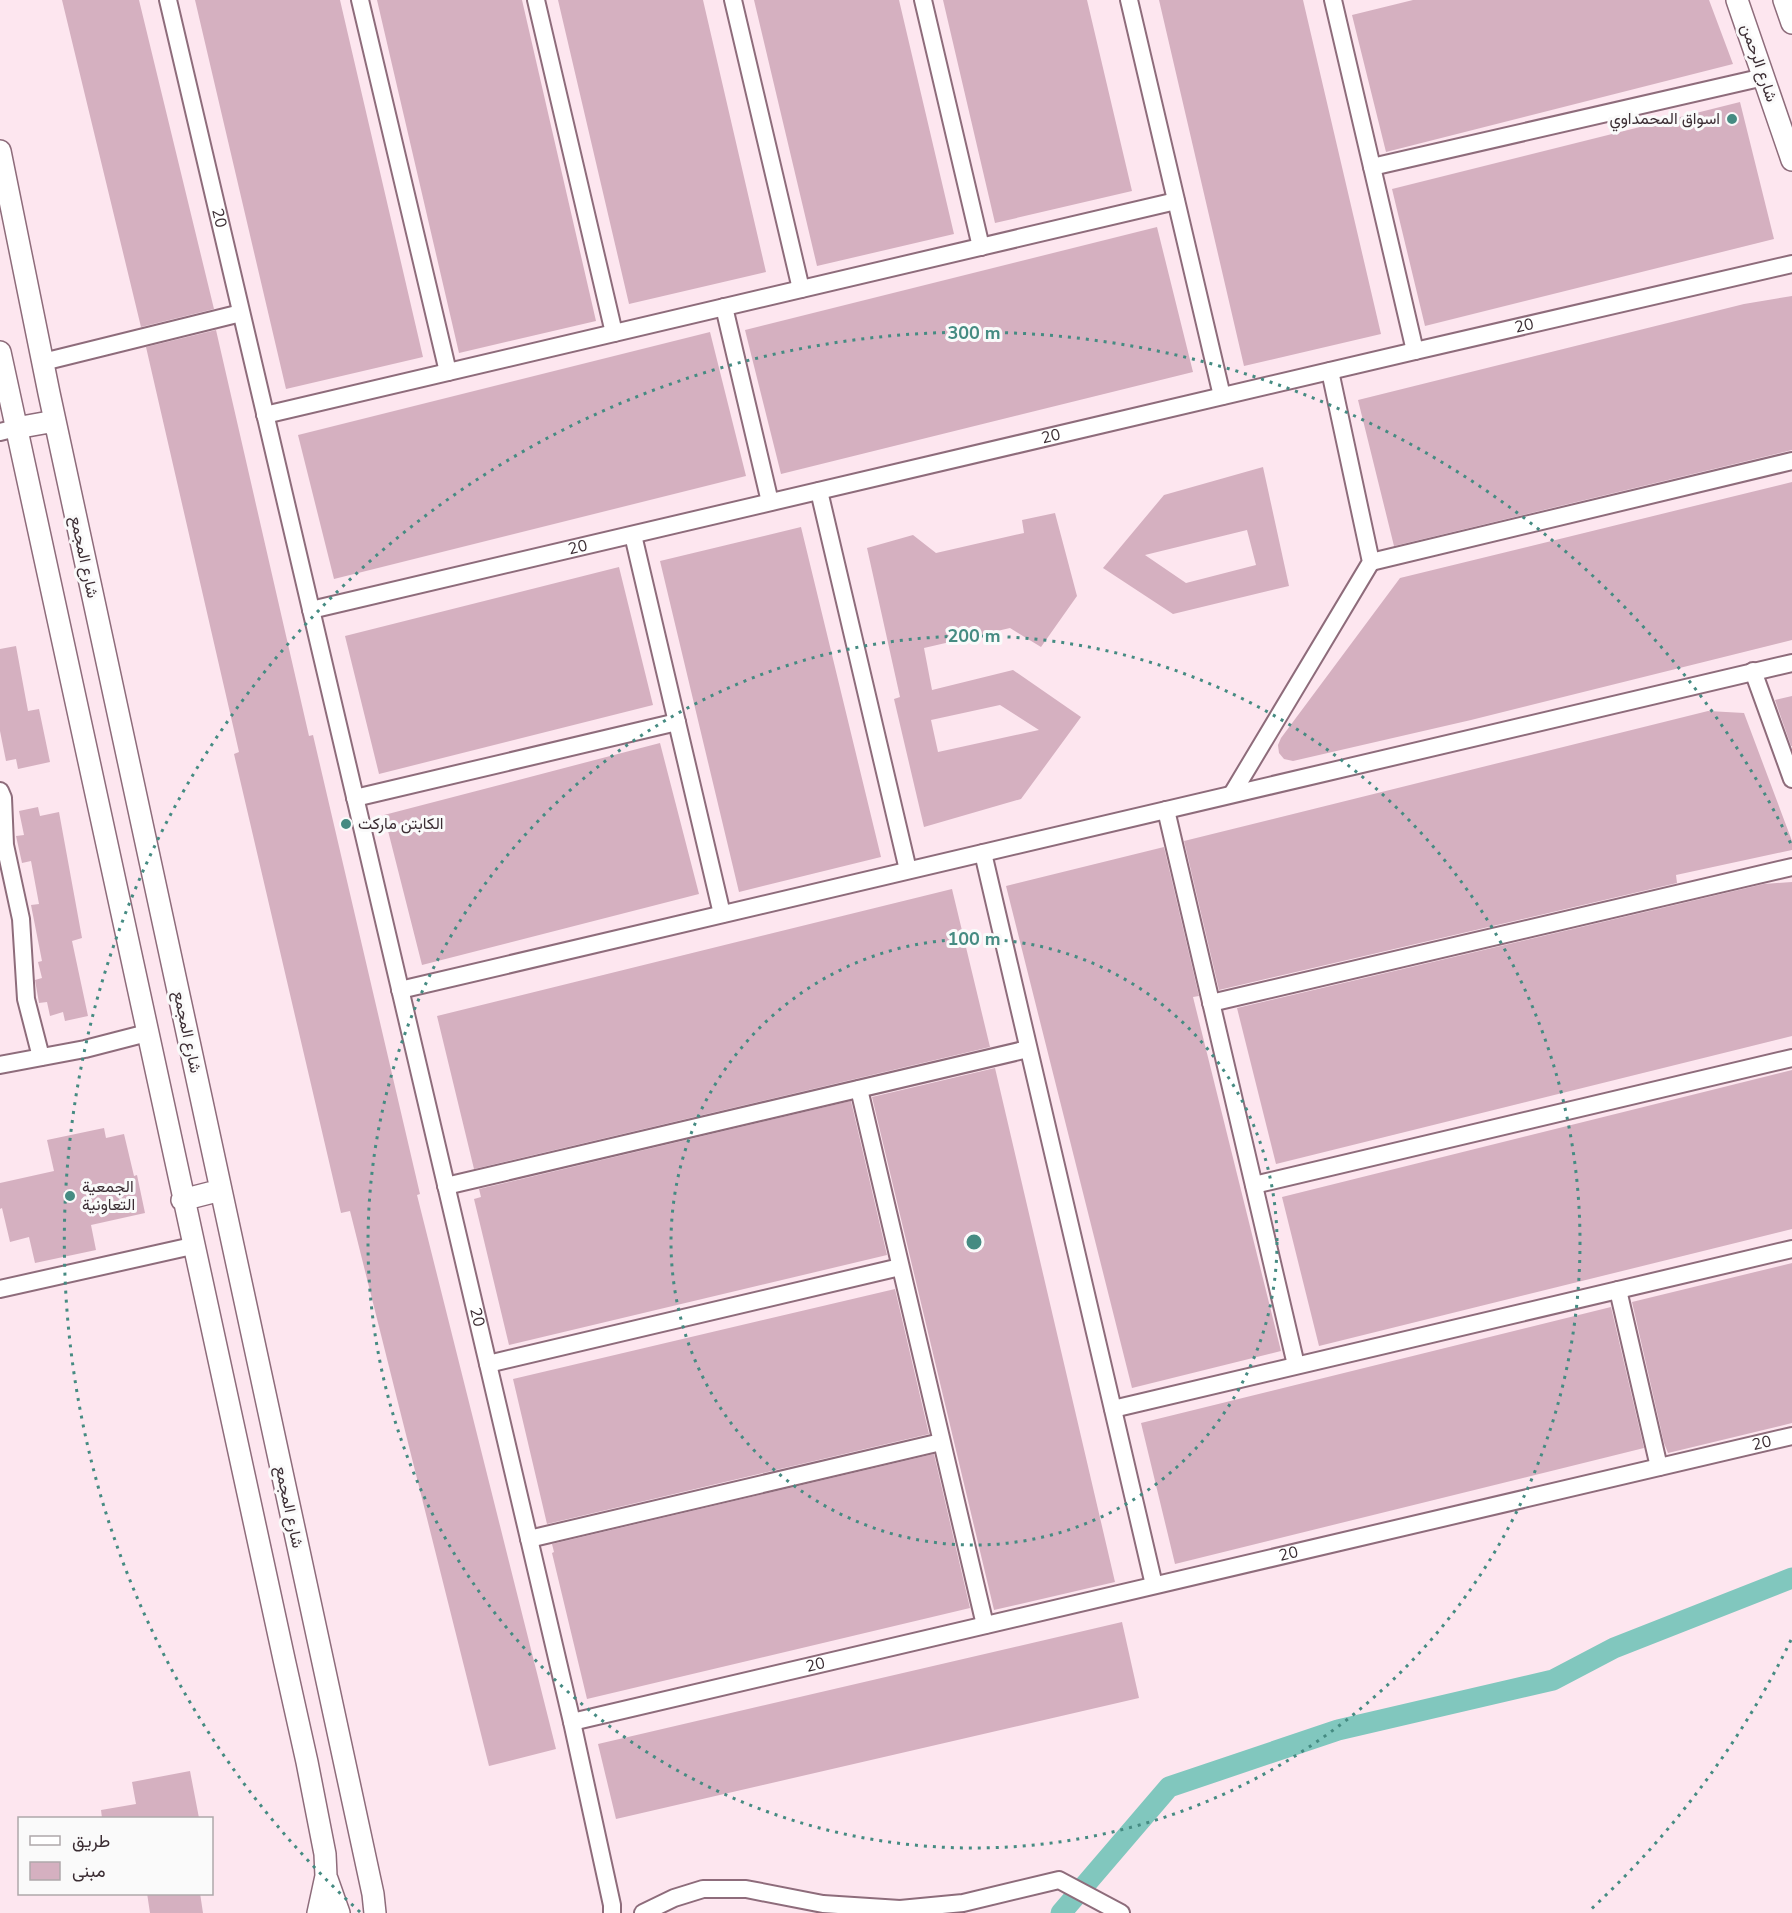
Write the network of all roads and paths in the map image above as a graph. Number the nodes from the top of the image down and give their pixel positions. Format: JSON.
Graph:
{"nodes":[{"id":1,"x":168,"y":0,"type":"edge"},
{"id":2,"x":360,"y":0,"type":"edge"},
{"id":3,"x":536,"y":0,"type":"edge"},
{"id":4,"x":733,"y":0,"type":"edge"},
{"id":5,"x":923,"y":0,"type":"edge"},
{"id":6,"x":1129,"y":0,"type":"edge"},
{"id":7,"x":1333,"y":0,"type":"edge"},
{"id":8,"x":1737,"y":0,"type":"edge"},
{"id":9,"x":1784,"y":0,"type":"edge"},
{"id":10,"x":1792,"y":23,"type":"edge"},
{"id":11,"x":1764,"y":77,"type":"junction"},
{"id":12,"x":0,"y":151,"type":"edge"},
{"id":13,"x":1792,"y":160,"type":"edge"},
{"id":14,"x":1372,"y":167,"type":"junction"},
{"id":15,"x":1176,"y":201,"type":"junction"},
{"id":16,"x":981,"y":247,"type":"junction"},
{"id":17,"x":1792,"y":264,"type":"edge"},
{"id":18,"x":801,"y":289,"type":"junction"},
{"id":19,"x":724,"y":307,"type":"junction"},
{"id":20,"x":241,"y":313,"type":"junction"},
{"id":21,"x":614,"y":333,"type":"junction"},
{"id":22,"x":1415,"y":351,"type":"junction"},
{"id":23,"x":0,"y":352,"type":"edge"},
{"id":24,"x":43,"y":362,"type":"junction"},
{"id":25,"x":1330,"y":371,"type":"junction"},
{"id":26,"x":448,"y":372,"type":"junction"},
{"id":27,"x":1222,"y":396,"type":"junction"},
{"id":28,"x":265,"y":415,"type":"junction"},
{"id":29,"x":55,"y":421,"type":"junction"},
{"id":30,"x":8,"y":430,"type":"edge"},
{"id":31,"x":1792,"y":461,"type":"edge"},
{"id":32,"x":819,"y":491,"type":"junction"},
{"id":33,"x":770,"y":502,"type":"junction"},
{"id":34,"x":633,"y":535,"type":"junction"},
{"id":35,"x":1371,"y":562,"type":"junction"},
{"id":36,"x":311,"y":610,"type":"junction"},
{"id":37,"x":1792,"y":663,"type":"edge"},
{"id":38,"x":1753,"y":671,"type":"junction"},
{"id":39,"x":677,"y":722,"type":"junction"},
{"id":40,"x":1792,"y":779,"type":"edge"},
{"id":41,"x":0,"y":791,"type":"edge"},
{"id":42,"x":1232,"y":794,"type":"junction"},
{"id":43,"x":355,"y":798,"type":"junction"},
{"id":44,"x":1166,"y":810,"type":"junction"},
{"id":45,"x":982,"y":853,"type":"junction"},
{"id":46,"x":1792,"y":867,"type":"edge"},
{"id":47,"x":908,"y":870,"type":"junction"},
{"id":48,"x":722,"y":914,"type":"junction"},
{"id":49,"x":400,"y":990,"type":"junction"},
{"id":50,"x":1211,"y":1003,"type":"junction"},
{"id":51,"x":147,"y":1034,"type":"junction"},
{"id":52,"x":1028,"y":1049,"type":"junction"},
{"id":53,"x":41,"y":1057,"type":"junction"},
{"id":54,"x":1792,"y":1058,"type":"edge"},
{"id":55,"x":0,"y":1065,"type":"edge"},
{"id":56,"x":859,"y":1089,"type":"junction"},
{"id":57,"x":1254,"y":1185,"type":"junction"},
{"id":58,"x":446,"y":1186,"type":"junction"},
{"id":59,"x":221,"y":1190,"type":"junction"},
{"id":60,"x":182,"y":1200,"type":"junction"},
{"id":61,"x":192,"y":1246,"type":"junction"},
{"id":62,"x":1792,"y":1249,"type":"edge"},
{"id":63,"x":900,"y":1267,"type":"junction"},
{"id":64,"x":0,"y":1289,"type":"edge"},
{"id":65,"x":1618,"y":1290,"type":"junction"},
{"id":66,"x":488,"y":1364,"type":"junction"},
{"id":67,"x":1296,"y":1365,"type":"junction"},
{"id":68,"x":1113,"y":1408,"type":"junction"},
{"id":69,"x":1792,"y":1436,"type":"edge"},
{"id":70,"x":941,"y":1442,"type":"junction"},
{"id":71,"x":1659,"y":1467,"type":"junction"},
{"id":72,"x":529,"y":1539,"type":"junction"},
{"id":73,"x":1154,"y":1585,"type":"junction"},
{"id":74,"x":985,"y":1625,"type":"junction"},
{"id":75,"x":572,"y":1722,"type":"junction"},
{"id":76,"x":326,"y":1876,"type":"junction"},
{"id":77,"x":318,"y":1913,"type":"edge"},
{"id":78,"x":339,"y":1913,"type":"edge"},
{"id":79,"x":375,"y":1913,"type":"edge"},
{"id":80,"x":612,"y":1913,"type":"edge"},
{"id":81,"x":643,"y":1913,"type":"edge"},
{"id":82,"x":1121,"y":1913,"type":"edge"}],
"edges":[{"from":1,"to":20,"type":"street","name":"20"},
{"from":2,"to":26,"type":"street"},
{"from":3,"to":21,"type":"street"},
{"from":4,"to":18,"type":"street"},
{"from":5,"to":16,"type":"street"},
{"from":6,"to":15,"type":"street"},
{"from":7,"to":14,"type":"street"},
{"from":8,"to":11,"type":"street","name":"شارع الرحمن"},
{"from":9,"to":10,"type":"street"},
{"from":11,"to":13,"type":"street","name":"شارع الرحمن"},
{"from":11,"to":14,"type":"street"},
{"from":12,"to":24,"type":"street","name":"شارع المجمع"},
{"from":14,"to":22,"type":"street"},
{"from":15,"to":16,"type":"street"},
{"from":15,"to":27,"type":"street"},
{"from":16,"to":18,"type":"street"},
{"from":17,"to":22,"type":"street","name":"20"},
{"from":18,"to":19,"type":"street"},
{"from":19,"to":21,"type":"street"},
{"from":19,"to":33,"type":"street"},
{"from":20,"to":24,"type":"street"},
{"from":20,"to":28,"type":"street","name":"20"},
{"from":21,"to":26,"type":"street"},
{"from":22,"to":25,"type":"street","name":"20"},
{"from":23,"to":30,"type":"street"},
{"from":24,"to":29,"type":"street","name":"شارع المجمع"},
{"from":25,"to":27,"type":"street","name":"20"},
{"from":25,"to":35,"type":"street"},
{"from":26,"to":28,"type":"street"},
{"from":27,"to":32,"type":"street","name":"20"},
{"from":28,"to":36,"type":"street","name":"20"},
{"from":29,"to":30,"type":"street"},
{"from":29,"to":59,"type":"street","name":"شارع المجمع"},
{"from":30,"to":51,"type":"street"},
{"from":31,"to":35,"type":"street"},
{"from":32,"to":33,"type":"street","name":"20"},
{"from":32,"to":47,"type":"street"},
{"from":33,"to":34,"type":"street","name":"20"},
{"from":34,"to":36,"type":"street","name":"20"},
{"from":34,"to":39,"type":"street"},
{"from":35,"to":42,"type":"street"},
{"from":36,"to":43,"type":"street","name":"20"},
{"from":37,"to":38,"type":"street"},
{"from":38,"to":40,"type":"street"},
{"from":38,"to":42,"type":"street"},
{"from":39,"to":43,"type":"street"},
{"from":39,"to":48,"type":"street"},
{"from":41,"to":53,"type":"street"},
{"from":42,"to":44,"type":"street"},
{"from":43,"to":49,"type":"street","name":"20"},
{"from":44,"to":45,"type":"street"},
{"from":44,"to":50,"type":"street"},
{"from":45,"to":47,"type":"street"},
{"from":45,"to":52,"type":"street"},
{"from":46,"to":50,"type":"street"},
{"from":47,"to":48,"type":"street"},
{"from":48,"to":49,"type":"street"},
{"from":49,"to":58,"type":"street","name":"20"},
{"from":50,"to":57,"type":"street"},
{"from":51,"to":53,"type":"street"},
{"from":51,"to":60,"type":"street"},
{"from":52,"to":56,"type":"street"},
{"from":52,"to":68,"type":"street"},
{"from":53,"to":55,"type":"street"},
{"from":54,"to":57,"type":"street"},
{"from":56,"to":58,"type":"street"},
{"from":56,"to":63,"type":"street"},
{"from":57,"to":67,"type":"street"},
{"from":58,"to":66,"type":"street","name":"20"},
{"from":59,"to":60,"type":"street"},
{"from":59,"to":79,"type":"street","name":"شارع المجمع"},
{"from":60,"to":61,"type":"street"},
{"from":61,"to":64,"type":"street"},
{"from":61,"to":76,"type":"street"},
{"from":62,"to":65,"type":"street"},
{"from":63,"to":66,"type":"street"},
{"from":63,"to":70,"type":"street"},
{"from":65,"to":67,"type":"street"},
{"from":65,"to":71,"type":"street"},
{"from":66,"to":72,"type":"street","name":"20"},
{"from":67,"to":68,"type":"street"},
{"from":68,"to":73,"type":"street"},
{"from":69,"to":71,"type":"street","name":"20"},
{"from":70,"to":72,"type":"street"},
{"from":70,"to":74,"type":"street"},
{"from":71,"to":73,"type":"street","name":"20"},
{"from":72,"to":75,"type":"street","name":"20"},
{"from":73,"to":74,"type":"street","name":"20"},
{"from":74,"to":75,"type":"street","name":"20"},
{"from":75,"to":80,"type":"street"},
{"from":76,"to":77,"type":"street"},
{"from":76,"to":78,"type":"street"},
{"from":81,"to":82,"type":"street"}]}
